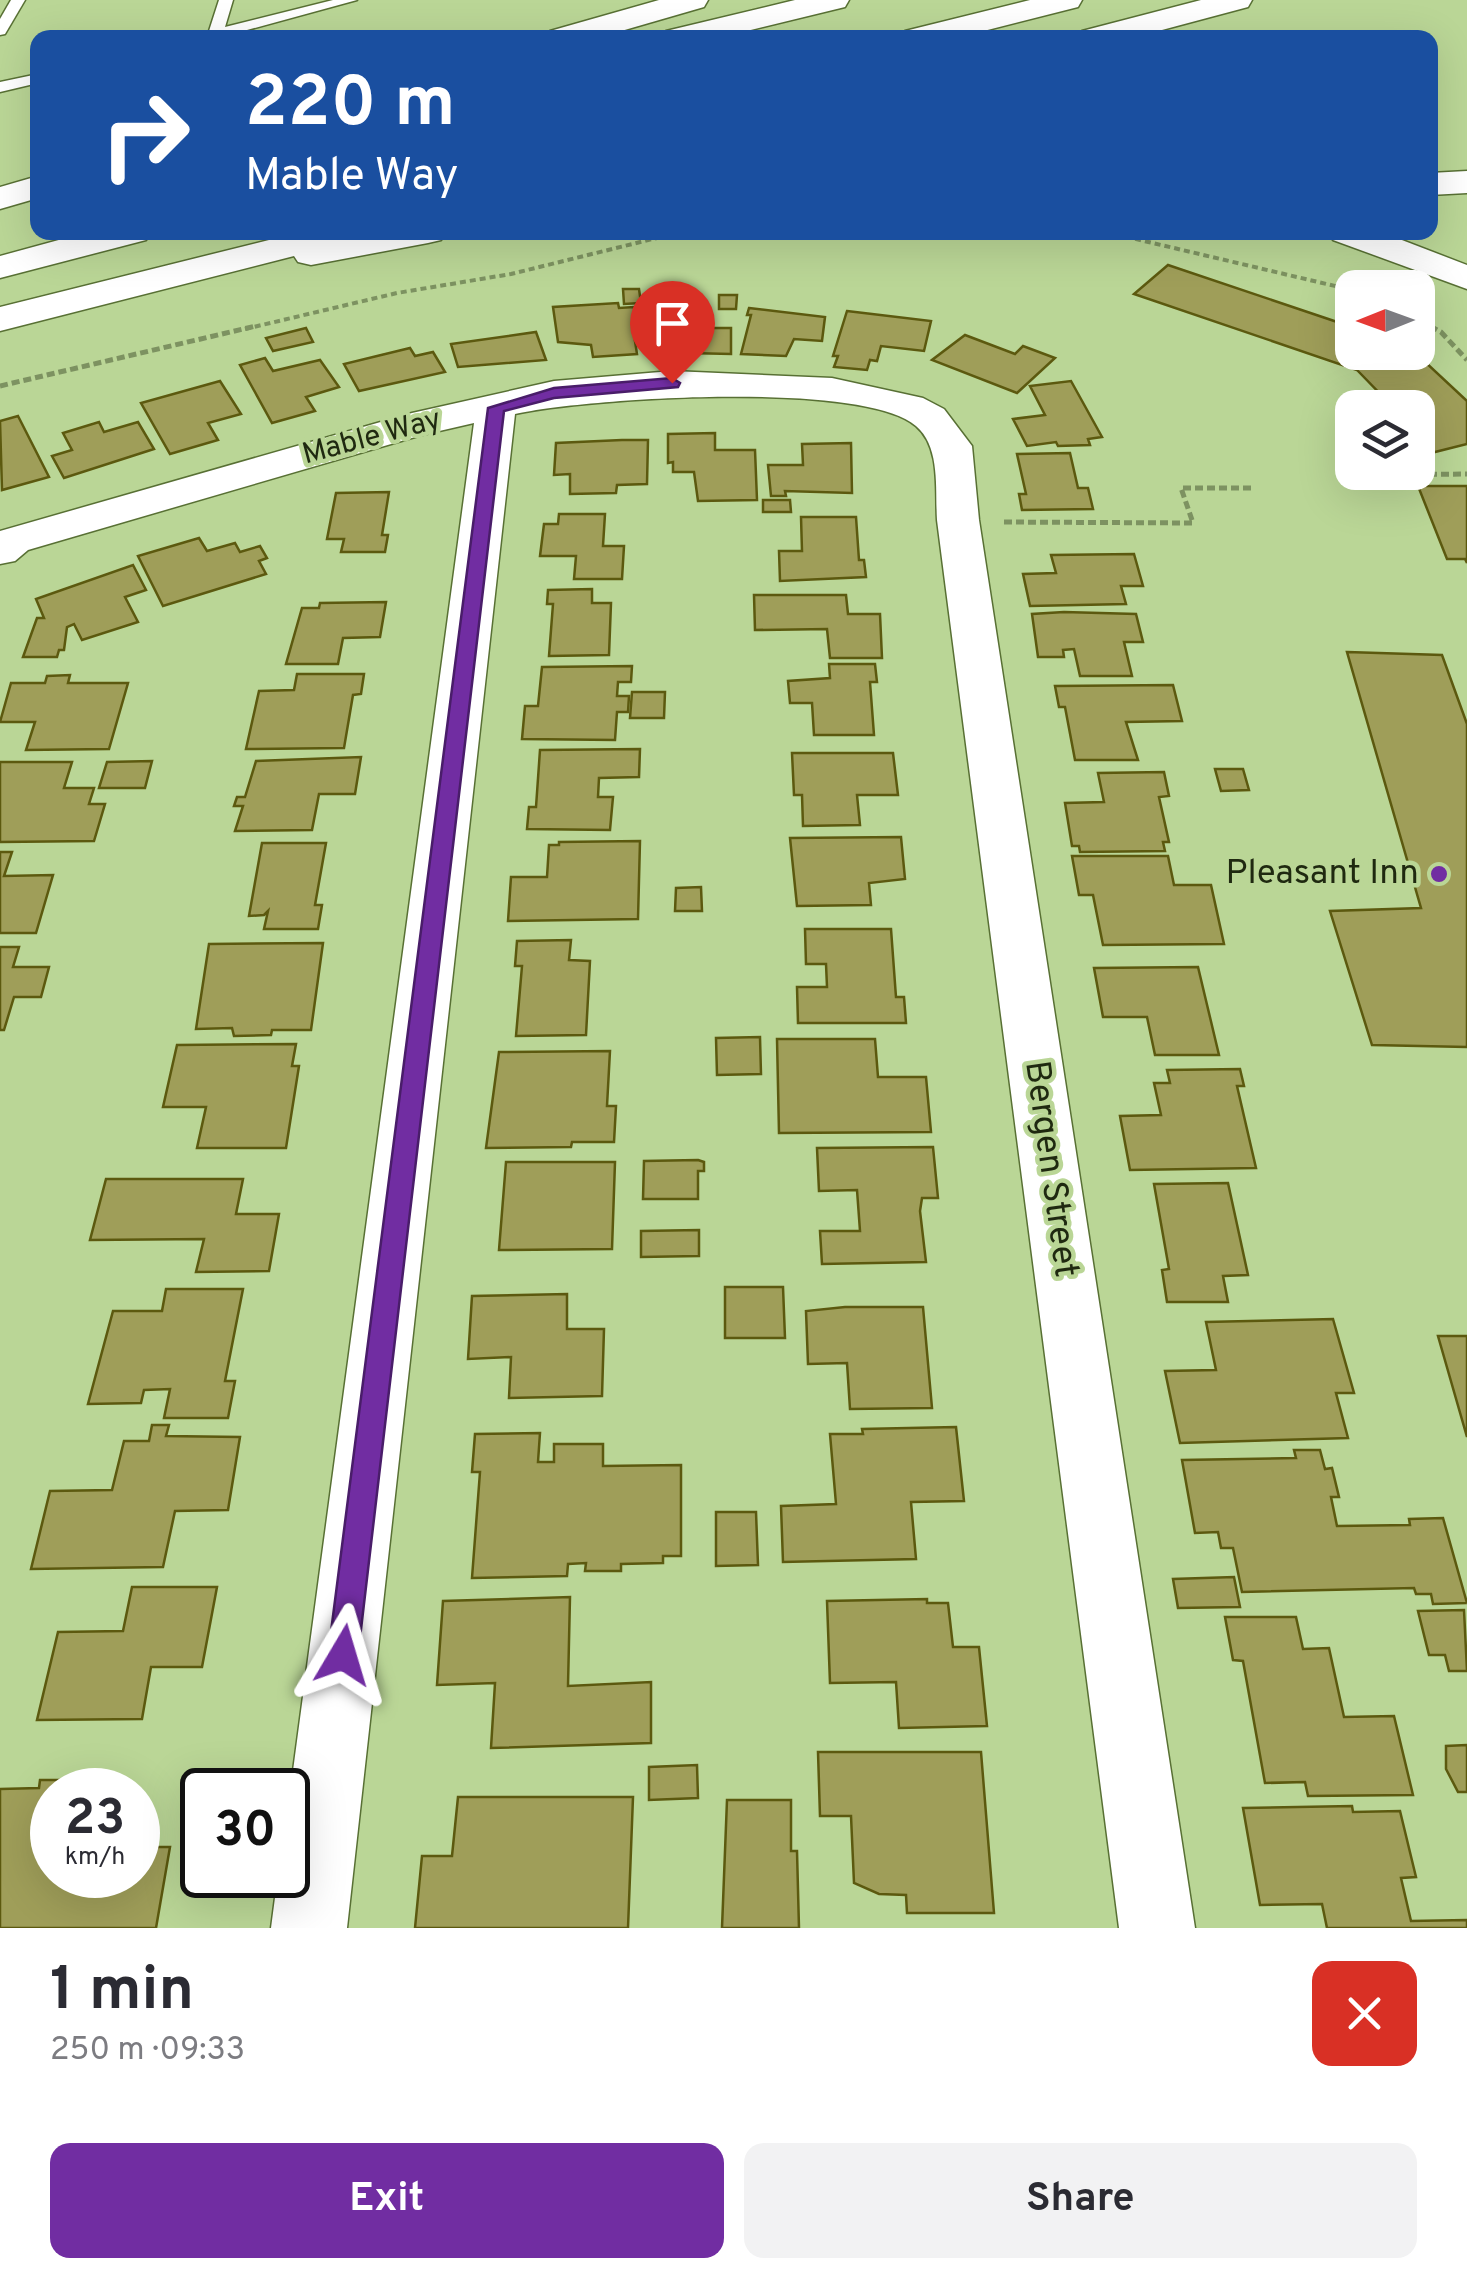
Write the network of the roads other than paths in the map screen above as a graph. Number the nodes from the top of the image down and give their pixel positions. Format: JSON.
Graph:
{"nodes":[{"id":1,"x":18,"y":0,"type":"edge"},
{"id":2,"x":226,"y":0,"type":"edge"},
{"id":3,"x":350,"y":0,"type":"edge"},
{"id":4,"x":693,"y":0,"type":"edge"},
{"id":5,"x":834,"y":0,"type":"edge"},
{"id":6,"x":1067,"y":0,"type":"edge"},
{"id":7,"x":1237,"y":0,"type":"edge"},
{"id":8,"x":1263,"y":0,"type":"edge"},
{"id":9,"x":217,"y":30,"type":"edge"},
{"id":10,"x":228,"y":30,"type":"edge"},
{"id":11,"x":590,"y":30,"type":"edge"},
{"id":12,"x":710,"y":30,"type":"edge"},
{"id":13,"x":948,"y":30,"type":"edge"},
{"id":14,"x":1124,"y":30,"type":"edge"},
{"id":15,"x":1201,"y":30,"type":"edge"},
{"id":16,"x":0,"y":31,"type":"edge"},
{"id":17,"x":30,"y":80,"type":"edge"},
{"id":18,"x":0,"y":87,"type":"edge"},
{"id":19,"x":1467,"y":182,"type":"edge"},
{"id":20,"x":1438,"y":184,"type":"edge"},
{"id":21,"x":30,"y":190,"type":"edge"},
{"id":22,"x":0,"y":198,"type":"edge"},
{"id":23,"x":102,"y":240,"type":"edge"},
{"id":24,"x":318,"y":240,"type":"edge"},
{"id":25,"x":385,"y":240,"type":"edge"},
{"id":26,"x":1367,"y":240,"type":"edge"},
{"id":27,"x":0,"y":267,"type":"edge"},
{"id":28,"x":1467,"y":278,"type":"edge"},
{"id":29,"x":160,"y":282,"type":"junction"},
{"id":30,"x":0,"y":320,"type":"edge"},
{"id":31,"x":496,"y":408,"type":"junction"},
{"id":32,"x":930,"y":417,"type":"joint"},
{"id":33,"x":0,"y":550,"type":"edge"},
{"id":34,"x":310,"y":1928,"type":"edge"},
{"id":35,"x":1158,"y":1928,"type":"edge"}],
"edges":[{"from":1,"to":16,"type":"lane"},
{"from":2,"to":9,"type":"lane"},
{"from":3,"to":10,"type":"lane"},
{"from":4,"to":11,"type":"highway"},
{"from":5,"to":12,"type":"highway"},
{"from":6,"to":13,"type":"highway"},
{"from":7,"to":14,"type":"highway"},
{"from":8,"to":15,"type":"highway"},
{"from":17,"to":18,"type":"lane"},
{"from":19,"to":20,"type":"highway"},
{"from":21,"to":22,"type":"highway"},
{"from":23,"to":27,"type":"highway"},
{"from":24,"to":29,"type":"highway"},
{"from":25,"to":29,"type":"highway"},
{"from":26,"to":28,"type":"highway"},
{"from":29,"to":30,"type":"highway"},
{"from":31,"to":32,"type":"street","name":"Mable Way"},
{"from":31,"to":33,"type":"street","name":"Mable Way"},
{"from":31,"to":34,"type":"street"},
{"from":32,"to":35,"type":"street","name":"Bergen Street"}]}
